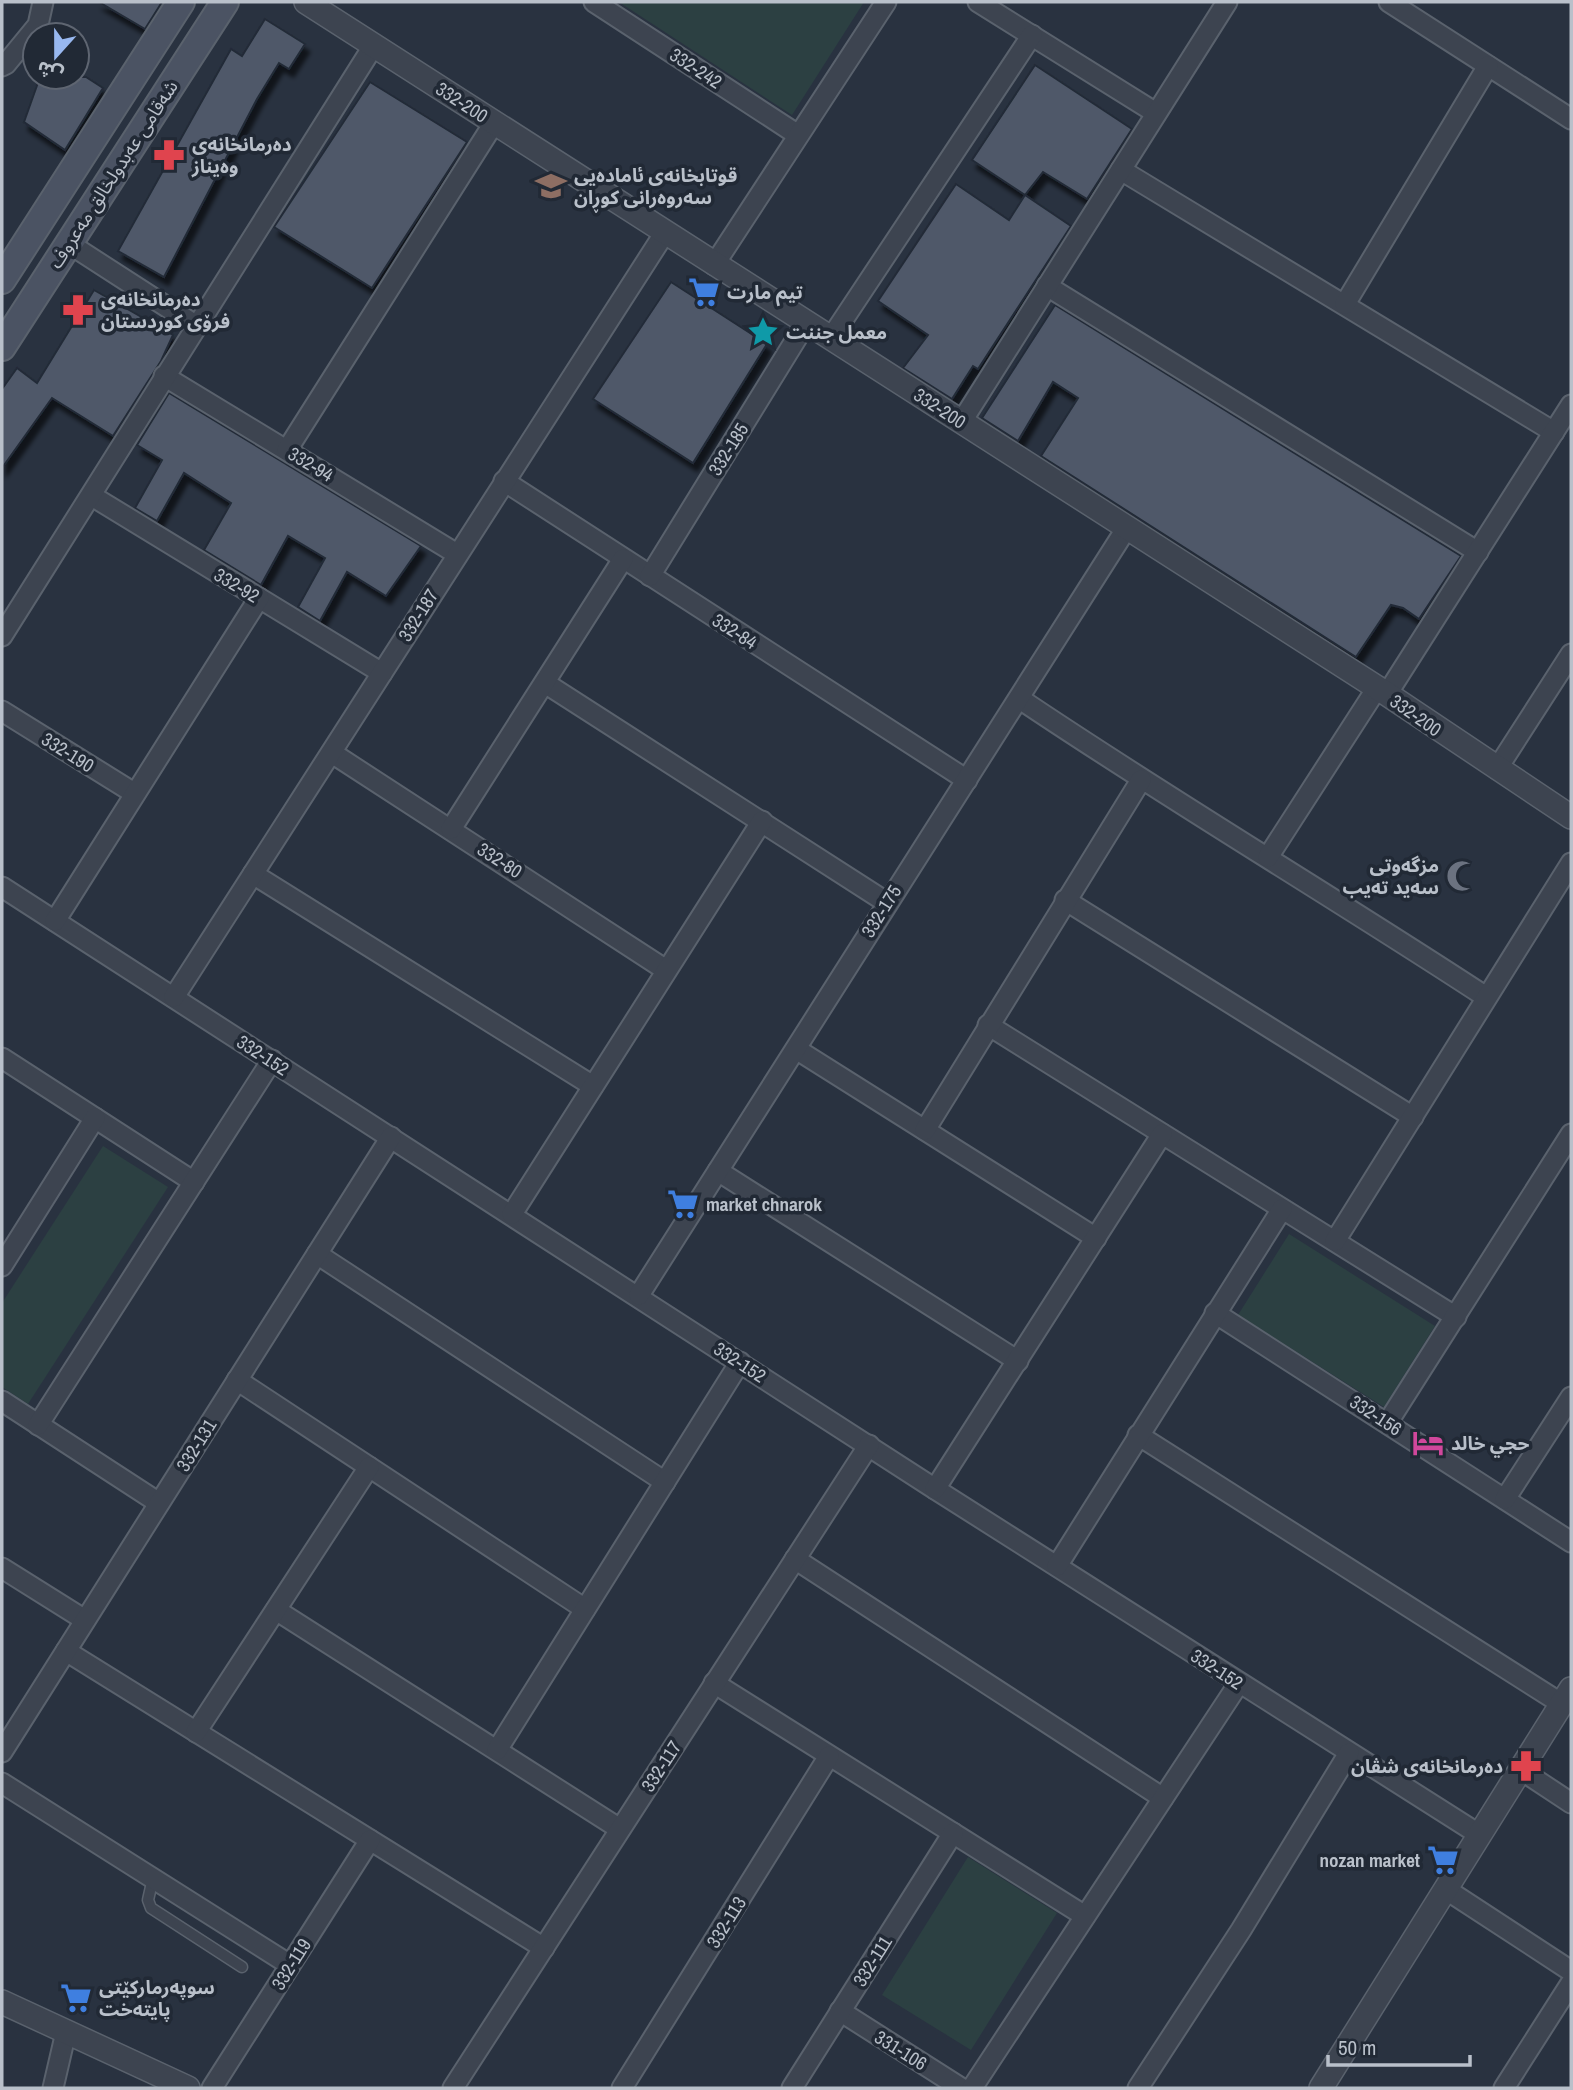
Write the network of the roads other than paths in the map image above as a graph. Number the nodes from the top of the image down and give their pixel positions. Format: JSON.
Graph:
{"nodes":[{"id":1,"x":43,"y":2,"type":"edge"},
{"id":2,"x":181,"y":2,"type":"edge"},
{"id":3,"x":225,"y":2,"type":"edge"},
{"id":4,"x":306,"y":2,"type":"edge"},
{"id":5,"x":594,"y":2,"type":"edge"},
{"id":6,"x":886,"y":2,"type":"edge"},
{"id":7,"x":978,"y":2,"type":"edge"},
{"id":8,"x":1227,"y":2,"type":"edge"},
{"id":9,"x":1389,"y":2,"type":"edge"},
{"id":10,"x":1032,"y":35,"type":"junction"},
{"id":11,"x":374,"y":45,"type":"junction"},
{"id":12,"x":2,"y":65,"type":"edge"},
{"id":13,"x":1488,"y":66,"type":"junction"},
{"id":14,"x":1156,"y":113,"type":"junction"},
{"id":15,"x":1571,"y":119,"type":"edge"},
{"id":16,"x":494,"y":123,"type":"junction"},
{"id":17,"x":798,"y":135,"type":"junction"},
{"id":18,"x":1121,"y":170,"type":"junction"},
{"id":19,"x":664,"y":234,"type":"junction"},
{"id":20,"x":68,"y":243,"type":"junction"},
{"id":21,"x":714,"y":265,"type":"junction"},
{"id":22,"x":2,"y":280,"type":"edge"},
{"id":23,"x":1047,"y":286,"type":"junction"},
{"id":24,"x":1345,"y":304,"type":"junction"},
{"id":25,"x":806,"y":323,"type":"junction"},
{"id":26,"x":195,"y":325,"type":"junction"},
{"id":27,"x":831,"y":338,"type":"junction"},
{"id":28,"x":2,"y":347,"type":"edge"},
{"id":29,"x":164,"y":376,"type":"junction"},
{"id":30,"x":1571,"y":405,"type":"edge"},
{"id":31,"x":962,"y":421,"type":"junction"},
{"id":32,"x":1554,"y":432,"type":"junction"},
{"id":33,"x":287,"y":450,"type":"junction"},
{"id":34,"x":504,"y":481,"type":"junction"},
{"id":35,"x":92,"y":496,"type":"junction"},
{"id":36,"x":1126,"y":529,"type":"junction"},
{"id":37,"x":1478,"y":552,"type":"junction"},
{"id":38,"x":457,"y":554,"type":"junction"},
{"id":39,"x":622,"y":559,"type":"junction"},
{"id":40,"x":650,"y":576,"type":"junction"},
{"id":41,"x":259,"y":598,"type":"junction"},
{"id":42,"x":2,"y":636,"type":"edge"},
{"id":43,"x":1571,"y":654,"type":"edge"},
{"id":44,"x":382,"y":673,"type":"junction"},
{"id":45,"x":545,"y":683,"type":"junction"},
{"id":46,"x":1382,"y":691,"type":"junction"},
{"id":47,"x":1020,"y":699,"type":"junction"},
{"id":48,"x":2,"y":711,"type":"edge"},
{"id":49,"x":332,"y":753,"type":"junction"},
{"id":50,"x":1497,"y":769,"type":"junction"},
{"id":51,"x":967,"y":780,"type":"junction"},
{"id":52,"x":1141,"y":780,"type":"junction"},
{"id":53,"x":134,"y":793,"type":"junction"},
{"id":54,"x":1571,"y":817,"type":"edge"},
{"id":55,"x":762,"y":821,"type":"junction"},
{"id":56,"x":452,"y":828,"type":"junction"},
{"id":57,"x":1268,"y":857,"type":"junction"},
{"id":58,"x":1571,"y":863,"type":"edge"},
{"id":59,"x":253,"y":874,"type":"junction"},
{"id":60,"x":2,"y":887,"type":"edge"},
{"id":61,"x":1065,"y":900,"type":"junction"},
{"id":62,"x":886,"y":902,"type":"junction"},
{"id":63,"x":55,"y":921,"type":"junction"},
{"id":64,"x":666,"y":970,"type":"junction"},
{"id":65,"x":1486,"y":997,"type":"junction"},
{"id":66,"x":174,"y":998,"type":"junction"},
{"id":67,"x":989,"y":1024,"type":"junction"},
{"id":68,"x":796,"y":1049,"type":"junction"},
{"id":69,"x":2,"y":1058,"type":"edge"},
{"id":70,"x":272,"y":1060,"type":"junction"},
{"id":71,"x":593,"y":1086,"type":"junction"},
{"id":72,"x":1413,"y":1117,"type":"junction"},
{"id":73,"x":95,"y":1118,"type":"junction"},
{"id":74,"x":925,"y":1130,"type":"junction"},
{"id":75,"x":1162,"y":1134,"type":"junction"},
{"id":76,"x":1571,"y":1135,"type":"edge"},
{"id":77,"x":391,"y":1137,"type":"junction"},
{"id":78,"x":719,"y":1171,"type":"junction"},
{"id":79,"x":194,"y":1182,"type":"junction"},
{"id":80,"x":1282,"y":1209,"type":"junction"},
{"id":81,"x":512,"y":1214,"type":"junction"},
{"id":82,"x":1096,"y":1238,"type":"junction"},
{"id":83,"x":1335,"y":1241,"type":"junction"},
{"id":84,"x":317,"y":1254,"type":"junction"},
{"id":85,"x":2,"y":1266,"type":"edge"},
{"id":86,"x":639,"y":1295,"type":"junction"},
{"id":87,"x":1215,"y":1313,"type":"junction"},
{"id":88,"x":1455,"y":1317,"type":"junction"},
{"id":89,"x":1018,"y":1361,"type":"junction"},
{"id":90,"x":740,"y":1362,"type":"junction"},
{"id":91,"x":237,"y":1380,"type":"junction"},
{"id":92,"x":1571,"y":1397,"type":"edge"},
{"id":93,"x":2,"y":1401,"type":"edge"},
{"id":94,"x":1388,"y":1422,"type":"junction"},
{"id":95,"x":38,"y":1425,"type":"junction"},
{"id":96,"x":1138,"y":1435,"type":"junction"},
{"id":97,"x":869,"y":1445,"type":"junction"},
{"id":98,"x":369,"y":1467,"type":"junction"},
{"id":99,"x":665,"y":1482,"type":"junction"},
{"id":100,"x":936,"y":1489,"type":"junction"},
{"id":101,"x":1505,"y":1499,"type":"junction"},
{"id":102,"x":159,"y":1503,"type":"junction"},
{"id":103,"x":1571,"y":1542,"type":"edge"},
{"id":104,"x":795,"y":1559,"type":"junction"},
{"id":105,"x":1057,"y":1566,"type":"junction"},
{"id":106,"x":2,"y":1568,"type":"edge"},
{"id":107,"x":586,"y":1609,"type":"junction"},
{"id":108,"x":276,"y":1610,"type":"junction"},
{"id":109,"x":85,"y":1620,"type":"junction"},
{"id":110,"x":66,"y":1651,"type":"junction"},
{"id":111,"x":1239,"y":1683,"type":"junction"},
{"id":112,"x":715,"y":1684,"type":"junction"},
{"id":113,"x":1567,"y":1696,"type":"edge"},
{"id":114,"x":196,"y":1732,"type":"junction"},
{"id":115,"x":497,"y":1750,"type":"junction"},
{"id":116,"x":2,"y":1752,"type":"edge"},
{"id":117,"x":1349,"y":1753,"type":"junction"},
{"id":118,"x":830,"y":1756,"type":"junction"},
{"id":119,"x":1521,"y":1770,"type":"junction"},
{"id":120,"x":2,"y":1783,"type":"edge"},
{"id":121,"x":1163,"y":1797,"type":"junction"},
{"id":122,"x":1571,"y":1802,"type":"edge"},
{"id":123,"x":621,"y":1829,"type":"junction"},
{"id":124,"x":953,"y":1833,"type":"junction"},
{"id":125,"x":1480,"y":1835,"type":"junction"},
{"id":126,"x":370,"y":1840,"type":"junction"},
{"id":127,"x":153,"y":1878,"type":"junction"},
{"id":128,"x":1447,"y":1890,"type":"junction"},
{"id":129,"x":1085,"y":1916,"type":"junction"},
{"id":130,"x":544,"y":1948,"type":"junction"},
{"id":131,"x":290,"y":1965,"type":"junction"},
{"id":132,"x":242,"y":1967,"type":"dead end"},
{"id":133,"x":1571,"y":1971,"type":"edge"},
{"id":134,"x":1571,"y":1983,"type":"edge"},
{"id":135,"x":2,"y":2002,"type":"edge"},
{"id":136,"x":841,"y":2011,"type":"junction"},
{"id":137,"x":66,"y":2032,"type":"junction"},
{"id":138,"x":53,"y":2088,"type":"edge"},
{"id":139,"x":188,"y":2088,"type":"edge"},
{"id":140,"x":212,"y":2088,"type":"edge"},
{"id":141,"x":453,"y":2088,"type":"edge"},
{"id":142,"x":622,"y":2088,"type":"edge"},
{"id":143,"x":792,"y":2088,"type":"edge"},
{"id":144,"x":961,"y":2088,"type":"edge"},
{"id":145,"x":972,"y":2088,"type":"edge"},
{"id":146,"x":1138,"y":2088,"type":"edge"},
{"id":147,"x":1321,"y":2088,"type":"edge"},
{"id":148,"x":1504,"y":2088,"type":"edge"}],
"edges":[{"from":1,"to":12,"type":"street"},
{"from":2,"to":22,"type":"main road","name":"شەقامی عەبدولخالق مەعروف"},
{"from":3,"to":20,"type":"main road","name":"شەقامی عەبدولخالق مەعروف"},
{"from":4,"to":11,"type":"street","name":"332-200"},
{"from":5,"to":17,"type":"street","name":"332-242"},
{"from":6,"to":17,"type":"street"},
{"from":7,"to":10,"type":"street"},
{"from":8,"to":14,"type":"street"},
{"from":9,"to":13,"type":"street"},
{"from":10,"to":14,"type":"street"},
{"from":10,"to":27,"type":"street"},
{"from":11,"to":16,"type":"street","name":"332-200"},
{"from":11,"to":26,"type":"street"},
{"from":13,"to":15,"type":"street"},
{"from":13,"to":24,"type":"street"},
{"from":14,"to":18,"type":"street"},
{"from":16,"to":19,"type":"street","name":"332-200"},
{"from":16,"to":33,"type":"street"},
{"from":17,"to":21,"type":"street"},
{"from":18,"to":23,"type":"street"},
{"from":18,"to":24,"type":"street"},
{"from":19,"to":21,"type":"street","name":"332-200"},
{"from":19,"to":34,"type":"street","name":"332-187"},
{"from":20,"to":26,"type":"street"},
{"from":20,"to":28,"type":"main road","name":"شەقامی عەبدولخالق مەعروف"},
{"from":21,"to":25,"type":"street","name":"332-200"},
{"from":23,"to":31,"type":"street"},
{"from":23,"to":37,"type":"street"},
{"from":24,"to":32,"type":"street"},
{"from":25,"to":27,"type":"street","name":"332-200"},
{"from":25,"to":40,"type":"street","name":"332-185"},
{"from":26,"to":29,"type":"street"},
{"from":27,"to":31,"type":"street","name":"332-200"},
{"from":29,"to":33,"type":"street","name":"332-94"},
{"from":29,"to":35,"type":"street"},
{"from":30,"to":32,"type":"street"},
{"from":31,"to":36,"type":"street","name":"332-200"},
{"from":32,"to":37,"type":"street"},
{"from":33,"to":38,"type":"street","name":"332-94"},
{"from":34,"to":38,"type":"street","name":"332-187"},
{"from":34,"to":39,"type":"street","name":"332-84"},
{"from":35,"to":41,"type":"street","name":"332-92"},
{"from":35,"to":42,"type":"street"},
{"from":36,"to":46,"type":"street","name":"332-200"},
{"from":36,"to":47,"type":"street","name":"332-175"},
{"from":37,"to":46,"type":"street"},
{"from":38,"to":44,"type":"street","name":"332-187"},
{"from":39,"to":40,"type":"street","name":"332-84"},
{"from":39,"to":45,"type":"street"},
{"from":40,"to":51,"type":"street","name":"332-84"},
{"from":41,"to":44,"type":"street","name":"332-92"},
{"from":41,"to":53,"type":"street"},
{"from":43,"to":50,"type":"street"},
{"from":44,"to":49,"type":"street","name":"332-187"},
{"from":45,"to":55,"type":"street"},
{"from":45,"to":56,"type":"street"},
{"from":46,"to":50,"type":"street","name":"332-200"},
{"from":46,"to":57,"type":"street"},
{"from":47,"to":51,"type":"street","name":"332-175"},
{"from":47,"to":52,"type":"street"},
{"from":48,"to":53,"type":"street","name":"332-190"},
{"from":49,"to":56,"type":"street","name":"332-80"},
{"from":49,"to":59,"type":"street","name":"332-187"},
{"from":50,"to":54,"type":"street","name":"332-200"},
{"from":51,"to":62,"type":"street","name":"332-175"},
{"from":52,"to":57,"type":"street"},
{"from":52,"to":61,"type":"street"},
{"from":53,"to":63,"type":"street"},
{"from":55,"to":62,"type":"street"},
{"from":55,"to":64,"type":"street"},
{"from":56,"to":64,"type":"street","name":"332-80"},
{"from":57,"to":65,"type":"street"},
{"from":58,"to":65,"type":"street"},
{"from":59,"to":66,"type":"street","name":"332-187"},
{"from":59,"to":71,"type":"street"},
{"from":60,"to":63,"type":"street","name":"332-152"},
{"from":61,"to":67,"type":"street"},
{"from":61,"to":72,"type":"street"},
{"from":62,"to":68,"type":"street","name":"332-175"},
{"from":63,"to":66,"type":"street","name":"332-152"},
{"from":64,"to":71,"type":"street"},
{"from":65,"to":72,"type":"street"},
{"from":66,"to":70,"type":"street","name":"332-152"},
{"from":67,"to":74,"type":"street"},
{"from":67,"to":75,"type":"street"},
{"from":68,"to":74,"type":"street"},
{"from":68,"to":78,"type":"street","name":"332-175"},
{"from":69,"to":73,"type":"street"},
{"from":70,"to":77,"type":"street","name":"332-152"},
{"from":70,"to":79,"type":"street"},
{"from":71,"to":81,"type":"street"},
{"from":72,"to":83,"type":"street"},
{"from":73,"to":79,"type":"street"},
{"from":73,"to":85,"type":"street"},
{"from":74,"to":82,"type":"street"},
{"from":75,"to":80,"type":"street"},
{"from":75,"to":82,"type":"street"},
{"from":76,"to":88,"type":"street"},
{"from":77,"to":81,"type":"street","name":"332-152"},
{"from":77,"to":84,"type":"street","name":"332-131"},
{"from":78,"to":86,"type":"street","name":"332-175"},
{"from":78,"to":89,"type":"street"},
{"from":79,"to":95,"type":"street"},
{"from":80,"to":83,"type":"street"},
{"from":80,"to":87,"type":"street"},
{"from":81,"to":86,"type":"street","name":"332-152"},
{"from":82,"to":89,"type":"street"},
{"from":83,"to":88,"type":"street"},
{"from":84,"to":91,"type":"street","name":"332-131"},
{"from":84,"to":99,"type":"street"},
{"from":86,"to":90,"type":"street","name":"332-152"},
{"from":87,"to":94,"type":"street","name":"332-156"},
{"from":87,"to":96,"type":"street"},
{"from":88,"to":94,"type":"street"},
{"from":89,"to":100,"type":"street"},
{"from":90,"to":97,"type":"street","name":"332-152"},
{"from":90,"to":99,"type":"street"},
{"from":91,"to":98,"type":"street"},
{"from":91,"to":102,"type":"street","name":"332-131"},
{"from":92,"to":101,"type":"street"},
{"from":93,"to":95,"type":"street"},
{"from":94,"to":101,"type":"street","name":"332-156"},
{"from":95,"to":102,"type":"street"},
{"from":96,"to":105,"type":"street"},
{"from":96,"to":113,"type":"street"},
{"from":97,"to":100,"type":"street","name":"332-152"},
{"from":97,"to":104,"type":"street","name":"332-117"},
{"from":98,"to":107,"type":"street"},
{"from":98,"to":108,"type":"street"},
{"from":99,"to":107,"type":"street"},
{"from":100,"to":105,"type":"street","name":"332-152"},
{"from":101,"to":103,"type":"street","name":"332-156"},
{"from":102,"to":109,"type":"street","name":"332-131"},
{"from":104,"to":112,"type":"street","name":"332-117"},
{"from":104,"to":121,"type":"street"},
{"from":105,"to":111,"type":"street","name":"332-152"},
{"from":106,"to":109,"type":"street"},
{"from":107,"to":115,"type":"street"},
{"from":108,"to":114,"type":"street"},
{"from":108,"to":115,"type":"street"},
{"from":109,"to":110,"type":"street","name":"332-131"},
{"from":110,"to":114,"type":"street"},
{"from":110,"to":116,"type":"street","name":"332-131"},
{"from":111,"to":117,"type":"street","name":"332-152"},
{"from":111,"to":121,"type":"street"},
{"from":112,"to":118,"type":"street"},
{"from":112,"to":123,"type":"street","name":"332-117"},
{"from":113,"to":119,"type":"street"},
{"from":114,"to":126,"type":"street"},
{"from":115,"to":123,"type":"street"},
{"from":117,"to":125,"type":"street","name":"332-152"},
{"from":117,"to":146,"type":"street"},
{"from":118,"to":124,"type":"street"},
{"from":118,"to":142,"type":"street","name":"332-113"},
{"from":119,"to":122,"type":"street"},
{"from":119,"to":125,"type":"street"},
{"from":120,"to":127,"type":"street"},
{"from":121,"to":129,"type":"street"},
{"from":123,"to":130,"type":"street","name":"332-117"},
{"from":124,"to":129,"type":"street"},
{"from":124,"to":136,"type":"street","name":"332-111"},
{"from":125,"to":128,"type":"street"},
{"from":126,"to":130,"type":"street"},
{"from":126,"to":131,"type":"street","name":"332-119"},
{"from":127,"to":131,"type":"street"},
{"from":127,"to":132,"type":"lane"},
{"from":128,"to":133,"type":"street"},
{"from":128,"to":147,"type":"street"},
{"from":129,"to":145,"type":"street"},
{"from":130,"to":141,"type":"street","name":"332-117"},
{"from":131,"to":140,"type":"street","name":"332-119"},
{"from":134,"to":148,"type":"street"},
{"from":135,"to":137,"type":"street"},
{"from":136,"to":143,"type":"street","name":"332-111"},
{"from":136,"to":144,"type":"street","name":"331-106"},
{"from":137,"to":138,"type":"street"},
{"from":137,"to":139,"type":"street"}]}
